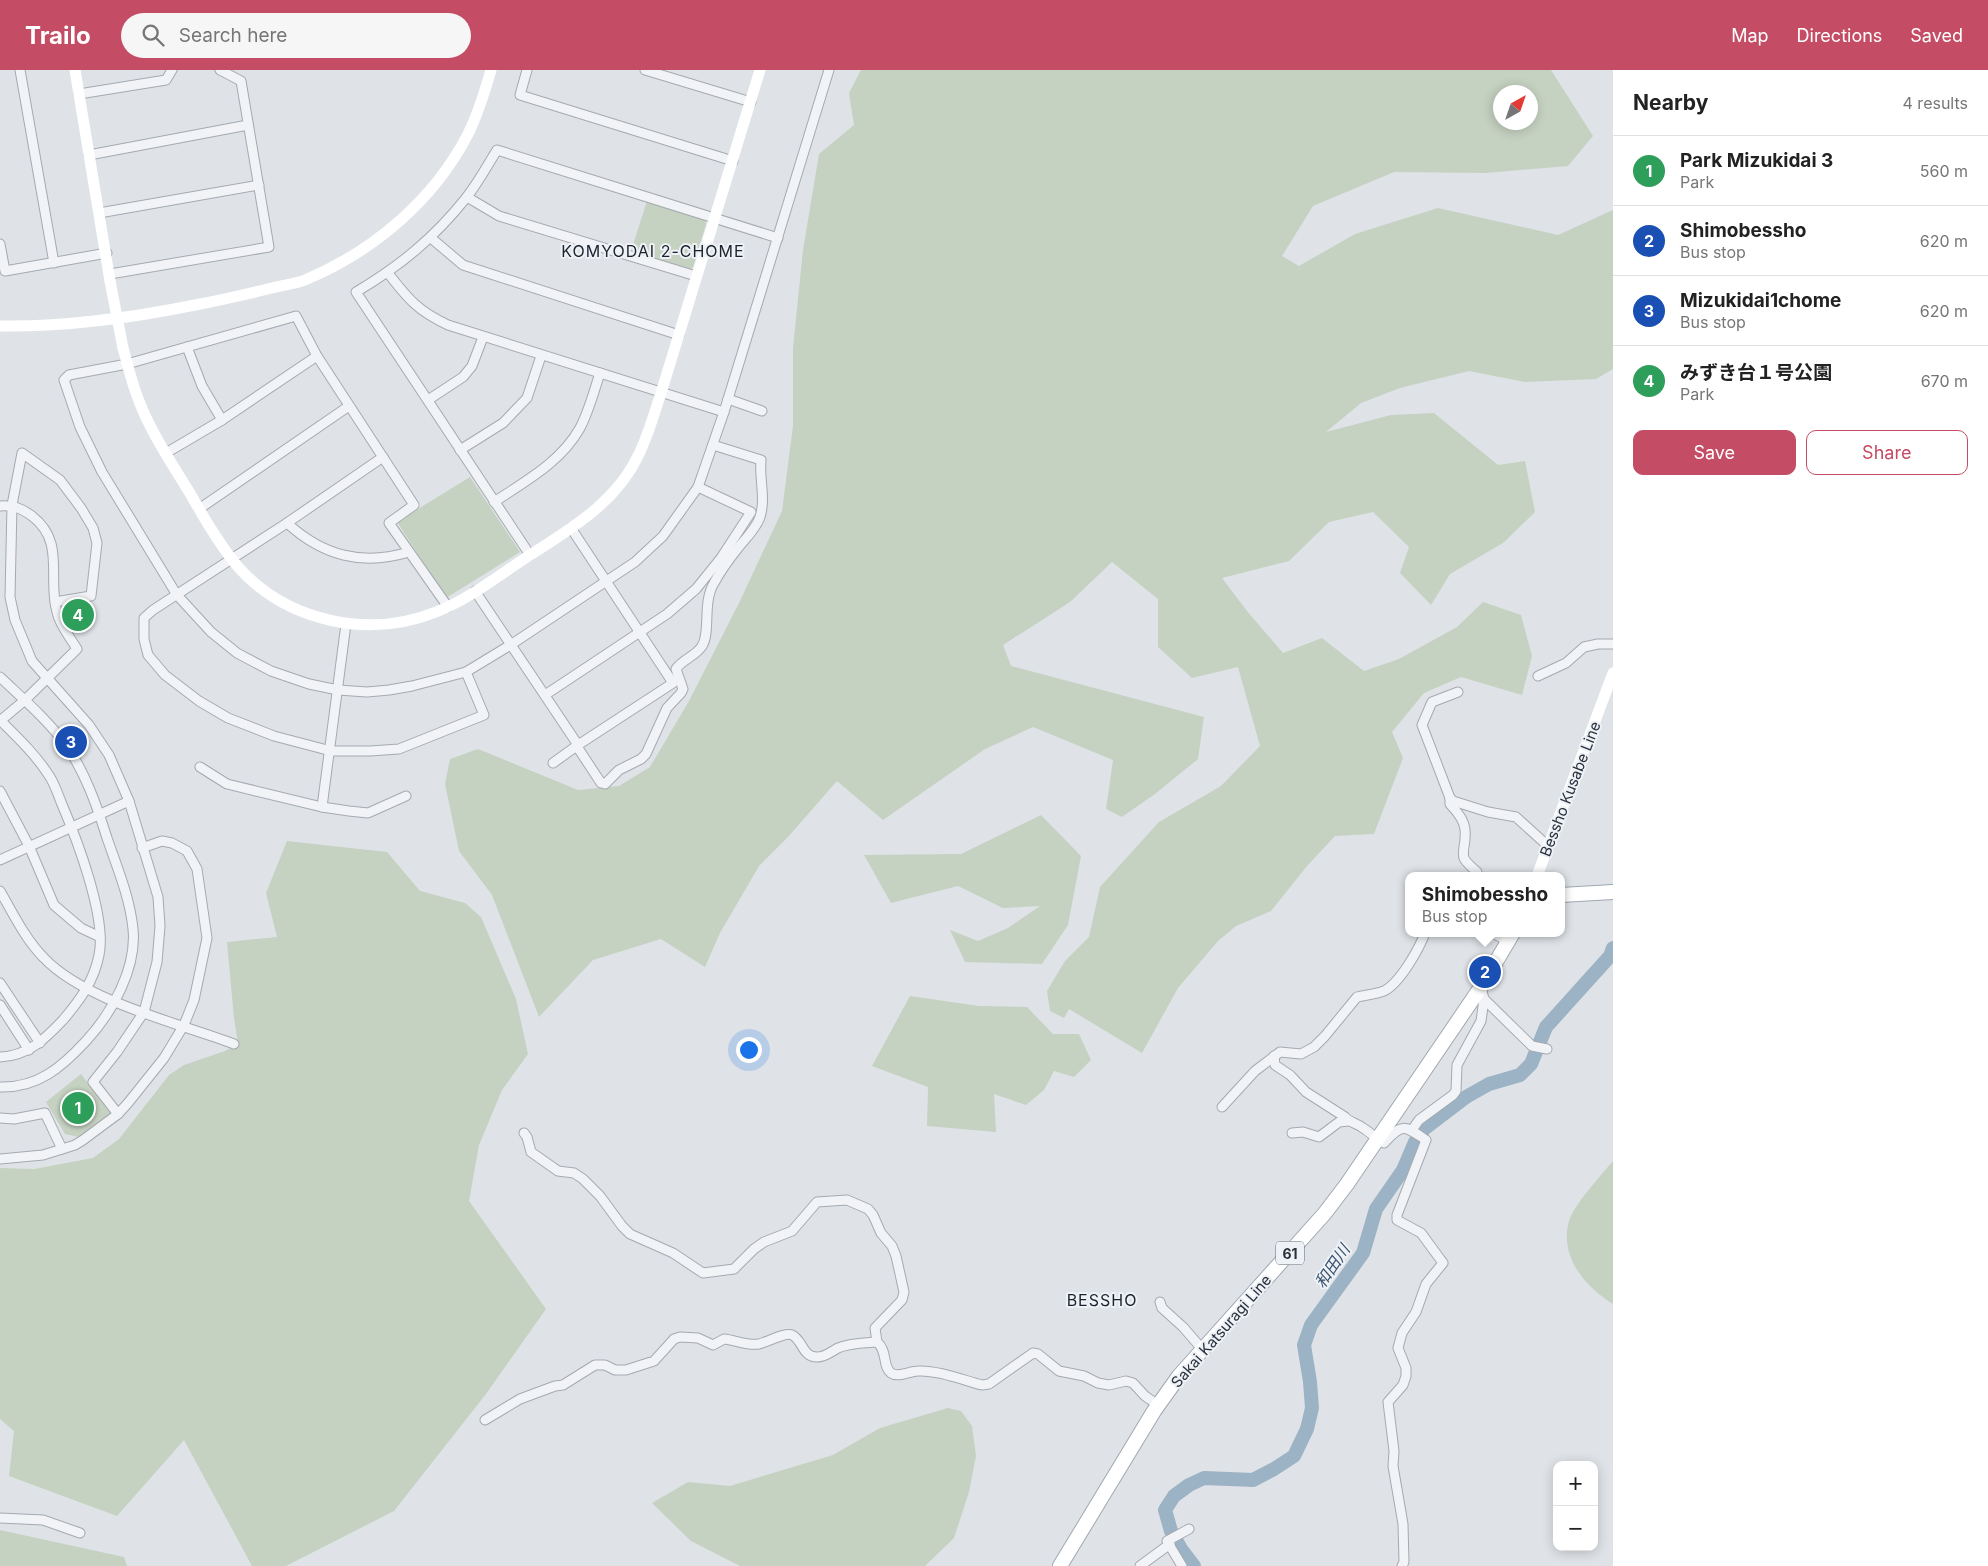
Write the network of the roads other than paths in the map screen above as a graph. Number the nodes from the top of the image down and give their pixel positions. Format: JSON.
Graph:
{"nodes":[{"id":1,"x":20,"y":70,"type":"edge"},
{"id":2,"x":75,"y":70,"type":"edge"},
{"id":3,"x":172,"y":70,"type":"edge"},
{"id":4,"x":220,"y":70,"type":"edge"},
{"id":5,"x":491,"y":70,"type":"edge"},
{"id":6,"x":527,"y":70,"type":"edge"},
{"id":7,"x":645,"y":70,"type":"edge"},
{"id":8,"x":760,"y":70,"type":"edge"},
{"id":9,"x":829,"y":70,"type":"edge"},
{"id":10,"x":79,"y":94,"type":"junction"},
{"id":11,"x":751,"y":102,"type":"junction"},
{"id":12,"x":248,"y":125,"type":"junction"},
{"id":13,"x":90,"y":155,"type":"junction"},
{"id":14,"x":733,"y":161,"type":"junction"},
{"id":15,"x":259,"y":185,"type":"junction"},
{"id":16,"x":467,"y":197,"type":"junction"},
{"id":17,"x":99,"y":213,"type":"junction"},
{"id":18,"x":715,"y":218,"type":"junction"},
{"id":19,"x":431,"y":238,"type":"junction"},
{"id":20,"x":778,"y":238,"type":"junction"},
{"id":21,"x":0,"y":244,"type":"edge"},
{"id":22,"x":107,"y":253,"type":"junction"},
{"id":23,"x":54,"y":263,"type":"junction"},
{"id":24,"x":388,"y":273,"type":"junction"},
{"id":25,"x":696,"y":276,"type":"junction"},
{"id":26,"x":110,"y":278,"type":"junction"},
{"id":27,"x":0,"y":326,"type":"edge"},
{"id":28,"x":679,"y":335,"type":"junction"},
{"id":29,"x":482,"y":338,"type":"junction"},
{"id":30,"x":187,"y":347,"type":"junction"},
{"id":31,"x":317,"y":356,"type":"junction"},
{"id":32,"x":541,"y":356,"type":"junction"},
{"id":33,"x":127,"y":364,"type":"junction"},
{"id":34,"x":600,"y":373,"type":"junction"},
{"id":35,"x":661,"y":393,"type":"junction"},
{"id":36,"x":728,"y":399,"type":"junction"},
{"id":37,"x":428,"y":400,"type":"junction"},
{"id":38,"x":349,"y":406,"type":"junction"},
{"id":39,"x":762,"y":411,"type":"dead end"},
{"id":40,"x":724,"y":412,"type":"junction"},
{"id":41,"x":222,"y":420,"type":"junction"},
{"id":42,"x":713,"y":445,"type":"junction"},
{"id":43,"x":460,"y":450,"type":"junction"},
{"id":44,"x":166,"y":453,"type":"junction"},
{"id":45,"x":383,"y":457,"type":"junction"},
{"id":46,"x":698,"y":486,"type":"junction"},
{"id":47,"x":494,"y":502,"type":"junction"},
{"id":48,"x":12,"y":505,"type":"junction"},
{"id":49,"x":0,"y":506,"type":"edge"},
{"id":50,"x":199,"y":509,"type":"junction"},
{"id":51,"x":287,"y":523,"type":"junction"},
{"id":52,"x":571,"y":528,"type":"junction"},
{"id":53,"x":409,"y":552,"type":"junction"},
{"id":54,"x":530,"y":555,"type":"junction"},
{"id":55,"x":231,"y":558,"type":"junction"},
{"id":56,"x":606,"y":582,"type":"junction"},
{"id":57,"x":475,"y":591,"type":"junction"},
{"id":58,"x":177,"y":595,"type":"junction"},
{"id":59,"x":55,"y":602,"type":"junction"},
{"id":60,"x":448,"y":606,"type":"junction"},
{"id":61,"x":346,"y":624,"type":"junction"},
{"id":62,"x":640,"y":631,"type":"junction"},
{"id":63,"x":512,"y":644,"type":"junction"},
{"id":64,"x":1613,"y":644,"type":"edge"},
{"id":65,"x":466,"y":672,"type":"junction"},
{"id":66,"x":1613,"y":673,"type":"edge"},
{"id":67,"x":1538,"y":676,"type":"dead end"},
{"id":68,"x":0,"y":677,"type":"edge"},
{"id":69,"x":47,"y":680,"type":"junction"},
{"id":70,"x":338,"y":690,"type":"junction"},
{"id":71,"x":1458,"y":692,"type":"dead end"},
{"id":72,"x":545,"y":695,"type":"junction"},
{"id":73,"x":25,"y":700,"type":"junction"},
{"id":74,"x":0,"y":721,"type":"edge"},
{"id":75,"x":578,"y":745,"type":"junction"},
{"id":76,"x":331,"y":751,"type":"junction"},
{"id":77,"x":553,"y":763,"type":"dead end"},
{"id":78,"x":200,"y":767,"type":"dead end"},
{"id":79,"x":0,"y":791,"type":"edge"},
{"id":80,"x":406,"y":796,"type":"dead end"},
{"id":81,"x":1450,"y":798,"type":"junction"},
{"id":82,"x":129,"y":801,"type":"junction"},
{"id":83,"x":322,"y":807,"type":"junction"},
{"id":84,"x":100,"y":814,"type":"junction"},
{"id":85,"x":72,"y":827,"type":"junction"},
{"id":86,"x":29,"y":846,"type":"junction"},
{"id":87,"x":1548,"y":846,"type":"junction"},
{"id":88,"x":142,"y":848,"type":"junction"},
{"id":89,"x":0,"y":860,"type":"edge"},
{"id":90,"x":1477,"y":872,"type":"edge"},
{"id":91,"x":1538,"y":872,"type":"edge"},
{"id":92,"x":0,"y":891,"type":"edge"},
{"id":93,"x":1613,"y":892,"type":"edge"},
{"id":94,"x":1565,"y":895,"type":"edge"},
{"id":95,"x":100,"y":937,"type":"junction"},
{"id":96,"x":1423,"y":937,"type":"edge"},
{"id":97,"x":1511,"y":938,"type":"edge"},
{"id":98,"x":0,"y":983,"type":"edge"},
{"id":99,"x":87,"y":988,"type":"junction"},
{"id":100,"x":1483,"y":993,"type":"junction"},
{"id":101,"x":116,"y":1002,"type":"junction"},
{"id":102,"x":0,"y":1005,"type":"edge"},
{"id":103,"x":144,"y":1012,"type":"junction"},
{"id":104,"x":184,"y":1026,"type":"junction"},
{"id":105,"x":40,"y":1043,"type":"junction"},
{"id":106,"x":234,"y":1044,"type":"dead end"},
{"id":107,"x":1547,"y":1049,"type":"dead end"},
{"id":108,"x":29,"y":1050,"type":"junction"},
{"id":109,"x":1274,"y":1056,"type":"junction"},
{"id":110,"x":0,"y":1057,"type":"edge"},
{"id":111,"x":0,"y":1087,"type":"edge"},
{"id":112,"x":1222,"y":1108,"type":"dead end"},
{"id":113,"x":118,"y":1114,"type":"junction"},
{"id":114,"x":0,"y":1118,"type":"edge"},
{"id":115,"x":1348,"y":1121,"type":"junction"},
{"id":116,"x":1412,"y":1130,"type":"junction"},
{"id":117,"x":524,"y":1133,"type":"dead end"},
{"id":118,"x":1292,"y":1133,"type":"dead end"},
{"id":119,"x":1377,"y":1140,"type":"junction"},
{"id":120,"x":62,"y":1150,"type":"junction"},
{"id":121,"x":0,"y":1159,"type":"edge"},
{"id":122,"x":1160,"y":1302,"type":"dead end"},
{"id":123,"x":877,"y":1342,"type":"junction"},
{"id":124,"x":1203,"y":1350,"type":"junction"},
{"id":125,"x":1158,"y":1405,"type":"junction"},
{"id":126,"x":485,"y":1420,"type":"dead end"},
{"id":127,"x":0,"y":1518,"type":"edge"},
{"id":128,"x":1190,"y":1529,"type":"dead end"},
{"id":129,"x":80,"y":1533,"type":"dead end"},
{"id":130,"x":1170,"y":1544,"type":"junction"},
{"id":131,"x":1060,"y":1566,"type":"edge"},
{"id":132,"x":1140,"y":1566,"type":"edge"},
{"id":133,"x":1182,"y":1566,"type":"edge"},
{"id":134,"x":1402,"y":1566,"type":"edge"}],
"edges":[{"from":1,"to":23,"type":"street"},
{"from":2,"to":10,"type":"street"},
{"from":3,"to":10,"type":"street"},
{"from":4,"to":12,"type":"street"},
{"from":5,"to":27,"type":"street"},
{"from":6,"to":14,"type":"street"},
{"from":7,"to":11,"type":"street"},
{"from":8,"to":11,"type":"street"},
{"from":9,"to":20,"type":"street"},
{"from":10,"to":13,"type":"street"},
{"from":11,"to":14,"type":"street"},
{"from":12,"to":13,"type":"street"},
{"from":12,"to":15,"type":"street"},
{"from":13,"to":17,"type":"street"},
{"from":14,"to":18,"type":"street"},
{"from":15,"to":17,"type":"street"},
{"from":15,"to":26,"type":"street"},
{"from":16,"to":18,"type":"street"},
{"from":16,"to":19,"type":"street"},
{"from":16,"to":25,"type":"street"},
{"from":17,"to":22,"type":"street"},
{"from":18,"to":20,"type":"street"},
{"from":18,"to":25,"type":"street"},
{"from":19,"to":24,"type":"street"},
{"from":19,"to":28,"type":"street"},
{"from":20,"to":36,"type":"street"},
{"from":21,"to":23,"type":"street"},
{"from":22,"to":23,"type":"street"},
{"from":22,"to":26,"type":"street"},
{"from":24,"to":29,"type":"street"},
{"from":24,"to":37,"type":"street"},
{"from":25,"to":28,"type":"street"},
{"from":26,"to":33,"type":"street","bridge":true},
{"from":28,"to":35,"type":"street"},
{"from":29,"to":32,"type":"street"},
{"from":29,"to":37,"type":"street"},
{"from":30,"to":31,"type":"street"},
{"from":30,"to":33,"type":"street"},
{"from":30,"to":41,"type":"street"},
{"from":31,"to":38,"type":"street"},
{"from":31,"to":41,"type":"street"},
{"from":32,"to":34,"type":"street"},
{"from":32,"to":43,"type":"street"},
{"from":33,"to":44,"type":"street"},
{"from":33,"to":58,"type":"street"},
{"from":34,"to":35,"type":"street"},
{"from":34,"to":47,"type":"street"},
{"from":35,"to":40,"type":"street"},
{"from":35,"to":52,"type":"street"},
{"from":36,"to":39,"type":"street"},
{"from":36,"to":40,"type":"street"},
{"from":37,"to":43,"type":"street"},
{"from":38,"to":45,"type":"street"},
{"from":38,"to":50,"type":"street"},
{"from":40,"to":42,"type":"street"},
{"from":41,"to":44,"type":"street"},
{"from":42,"to":46,"type":"street"},
{"from":42,"to":75,"type":"street"},
{"from":43,"to":47,"type":"street"},
{"from":44,"to":50,"type":"street"},
{"from":45,"to":51,"type":"street"},
{"from":45,"to":53,"type":"street"},
{"from":46,"to":56,"type":"street"},
{"from":46,"to":62,"type":"street"},
{"from":47,"to":54,"type":"street"},
{"from":48,"to":49,"type":"street"},
{"from":48,"to":59,"type":"street"},
{"from":48,"to":59,"type":"street"},
{"from":48,"to":69,"type":"street"},
{"from":50,"to":55,"type":"street"},
{"from":51,"to":53,"type":"street"},
{"from":51,"to":55,"type":"street"},
{"from":52,"to":54,"type":"street"},
{"from":52,"to":56,"type":"street"},
{"from":53,"to":60,"type":"street"},
{"from":54,"to":57,"type":"street"},
{"from":55,"to":58,"type":"street"},
{"from":55,"to":61,"type":"street"},
{"from":56,"to":62,"type":"street"},
{"from":56,"to":63,"type":"street"},
{"from":57,"to":60,"type":"street"},
{"from":57,"to":63,"type":"street"},
{"from":58,"to":70,"type":"street"},
{"from":58,"to":76,"type":"street"},
{"from":59,"to":69,"type":"street"},
{"from":60,"to":61,"type":"street"},
{"from":61,"to":70,"type":"street"},
{"from":62,"to":72,"type":"street"},
{"from":62,"to":75,"type":"street"},
{"from":63,"to":65,"type":"street"},
{"from":63,"to":72,"type":"street"},
{"from":64,"to":67,"type":"street"},
{"from":65,"to":70,"type":"street"},
{"from":65,"to":76,"type":"street"},
{"from":66,"to":87,"type":"street","name":"Bessho Kusabe Line"},
{"from":68,"to":73,"type":"street"},
{"from":69,"to":73,"type":"street"},
{"from":69,"to":82,"type":"street"},
{"from":70,"to":76,"type":"street"},
{"from":71,"to":81,"type":"street"},
{"from":72,"to":75,"type":"street"},
{"from":73,"to":74,"type":"street"},
{"from":73,"to":84,"type":"street"},
{"from":74,"to":85,"type":"street"},
{"from":75,"to":77,"type":"street"},
{"from":76,"to":83,"type":"street"},
{"from":78,"to":83,"type":"street"},
{"from":79,"to":86,"type":"street"},
{"from":80,"to":83,"type":"street"},
{"from":81,"to":87,"type":"street"},
{"from":81,"to":90,"type":"street"},
{"from":82,"to":84,"type":"street"},
{"from":82,"to":88,"type":"street"},
{"from":84,"to":85,"type":"street"},
{"from":84,"to":101,"type":"street"},
{"from":85,"to":86,"type":"street"},
{"from":85,"to":95,"type":"street"},
{"from":86,"to":89,"type":"street"},
{"from":86,"to":95,"type":"street"},
{"from":87,"to":91,"type":"street","name":"Bessho Kusabe Line"},
{"from":88,"to":103,"type":"street"},
{"from":88,"to":104,"type":"street"},
{"from":92,"to":99,"type":"street"},
{"from":93,"to":94,"type":"main road"},
{"from":95,"to":99,"type":"street"},
{"from":96,"to":109,"type":"street"},
{"from":97,"to":100,"type":"main road","name":"Sakai Katsuragi Line","number":"61"},
{"from":98,"to":105,"type":"street"},
{"from":99,"to":101,"type":"street"},
{"from":99,"to":105,"type":"street"},
{"from":100,"to":107,"type":"street"},
{"from":100,"to":116,"type":"street"},
{"from":100,"to":119,"type":"main road","name":"Sakai Katsuragi Line","number":"61"},
{"from":101,"to":103,"type":"street"},
{"from":101,"to":111,"type":"street"},
{"from":102,"to":108,"type":"street"},
{"from":103,"to":104,"type":"street"},
{"from":103,"to":113,"type":"street"},
{"from":104,"to":106,"type":"street"},
{"from":104,"to":113,"type":"street"},
{"from":105,"to":108,"type":"street"},
{"from":108,"to":110,"type":"street"},
{"from":109,"to":112,"type":"street"},
{"from":109,"to":115,"type":"street"},
{"from":113,"to":120,"type":"street"},
{"from":114,"to":120,"type":"street"},
{"from":115,"to":118,"type":"street"},
{"from":115,"to":119,"type":"street"},
{"from":116,"to":119,"type":"street"},
{"from":116,"to":134,"type":"street"},
{"from":117,"to":123,"type":"street"},
{"from":119,"to":124,"type":"main road","name":"Sakai Katsuragi Line","number":"61"},
{"from":120,"to":121,"type":"street"},
{"from":122,"to":124,"type":"street"},
{"from":123,"to":125,"type":"street"},
{"from":123,"to":126,"type":"street"},
{"from":124,"to":125,"type":"main road","name":"Sakai Katsuragi Line","number":"61"},
{"from":125,"to":131,"type":"main road","name":"Sakai Katsuragi Line","number":"61"},
{"from":127,"to":129,"type":"street"},
{"from":128,"to":130,"type":"street"},
{"from":130,"to":132,"type":"street"},
{"from":130,"to":133,"type":"street"}]}
